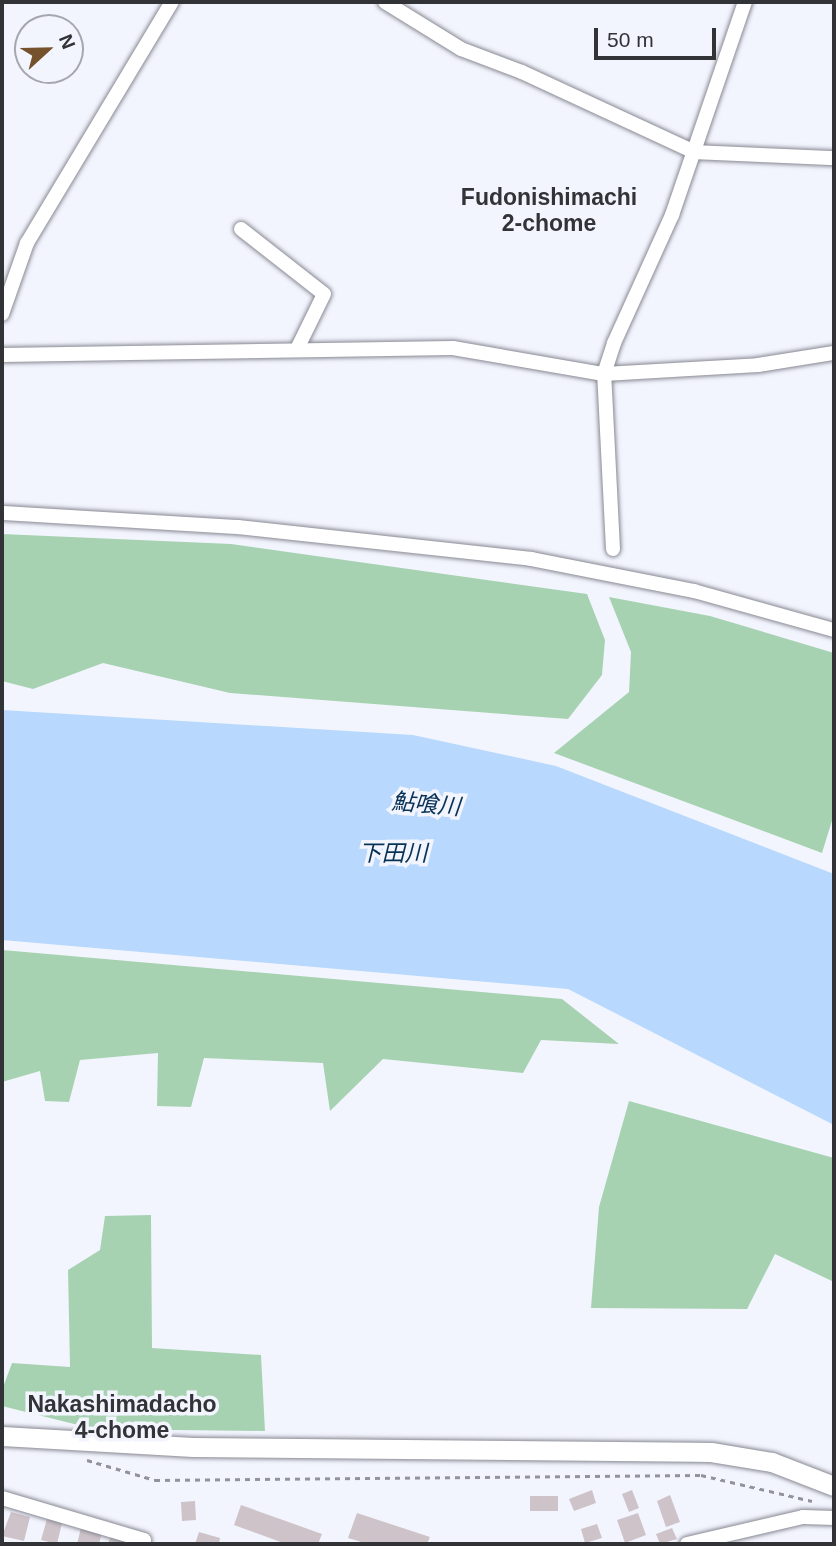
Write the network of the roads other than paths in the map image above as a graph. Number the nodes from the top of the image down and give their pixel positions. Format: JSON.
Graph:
{"nodes":[{"id":1,"x":173,"y":2,"type":"edge"},
{"id":2,"x":385,"y":2,"type":"edge"},
{"id":3,"x":745,"y":2,"type":"edge"},
{"id":4,"x":694,"y":152,"type":"junction"},
{"id":5,"x":834,"y":158,"type":"edge"},
{"id":6,"x":241,"y":229,"type":"dead end"},
{"id":7,"x":2,"y":314,"type":"edge"},
{"id":8,"x":297,"y":349,"type":"junction"},
{"id":9,"x":834,"y":353,"type":"edge"},
{"id":10,"x":2,"y":355,"type":"edge"},
{"id":11,"x":604,"y":374,"type":"junction"},
{"id":12,"x":2,"y":513,"type":"edge"},
{"id":13,"x":612,"y":550,"type":"dead end"},
{"id":14,"x":834,"y":630,"type":"edge"},
{"id":15,"x":2,"y":1436,"type":"edge"},
{"id":16,"x":834,"y":1486,"type":"edge"},
{"id":17,"x":2,"y":1498,"type":"edge"},
{"id":18,"x":834,"y":1518,"type":"edge"},
{"id":19,"x":143,"y":1544,"type":"edge"},
{"id":20,"x":687,"y":1544,"type":"edge"}],
"edges":[{"from":1,"to":7,"type":"street"},
{"from":2,"to":4,"type":"street"},
{"from":3,"to":4,"type":"street"},
{"from":4,"to":5,"type":"street"},
{"from":4,"to":11,"type":"street"},
{"from":6,"to":8,"type":"street"},
{"from":8,"to":10,"type":"street"},
{"from":8,"to":11,"type":"street"},
{"from":9,"to":11,"type":"street"},
{"from":11,"to":13,"type":"street"},
{"from":12,"to":14,"type":"street"},
{"from":15,"to":16,"type":"street"},
{"from":17,"to":19,"type":"street"},
{"from":18,"to":20,"type":"street"}]}
